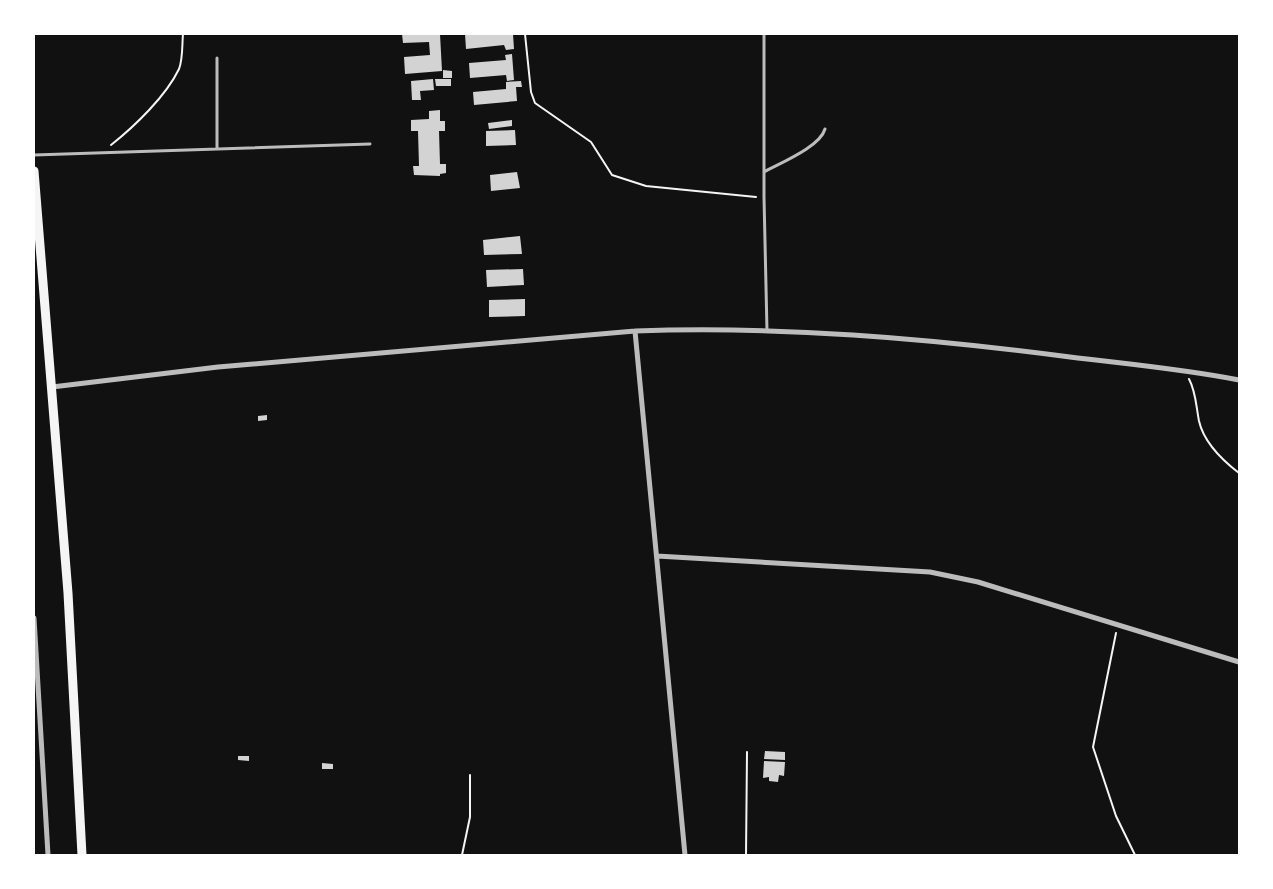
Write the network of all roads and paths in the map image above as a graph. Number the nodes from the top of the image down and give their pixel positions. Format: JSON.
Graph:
{"nodes":[{"id":1,"x":183,"y":34,"type":"edge"},
{"id":2,"x":525,"y":34,"type":"edge"},
{"id":3,"x":764,"y":34,"type":"edge"},
{"id":4,"x":217,"y":58,"type":"dead end"},
{"id":5,"x":825,"y":129,"type":"dead end"},
{"id":6,"x":370,"y":144,"type":"dead end"},
{"id":7,"x":217,"y":148,"type":"junction"},
{"id":8,"x":102,"y":153,"type":"junction"},
{"id":9,"x":34,"y":155,"type":"edge"},
{"id":10,"x":34,"y":171,"type":"edge"},
{"id":11,"x":764,"y":172,"type":"junction"},
{"id":12,"x":764,"y":197,"type":"junction"},
{"id":13,"x":635,"y":331,"type":"junction"},
{"id":14,"x":767,"y":333,"type":"junction"},
{"id":15,"x":1184,"y":370,"type":"junction"},
{"id":16,"x":1239,"y":380,"type":"edge"},
{"id":17,"x":52,"y":387,"type":"junction"},
{"id":18,"x":1239,"y":473,"type":"edge"},
{"id":19,"x":657,"y":556,"type":"junction"},
{"id":20,"x":34,"y":618,"type":"edge"},
{"id":21,"x":1118,"y":626,"type":"junction"},
{"id":22,"x":1239,"y":662,"type":"edge"},
{"id":23,"x":747,"y":752,"type":"dead end"},
{"id":24,"x":470,"y":775,"type":"dead end"},
{"id":25,"x":48,"y":855,"type":"edge"},
{"id":26,"x":82,"y":855,"type":"edge"},
{"id":27,"x":462,"y":855,"type":"edge"},
{"id":28,"x":685,"y":855,"type":"edge"},
{"id":29,"x":746,"y":855,"type":"edge"},
{"id":30,"x":1135,"y":855,"type":"edge"}],
"edges":[{"from":1,"to":8,"type":"path"},
{"from":2,"to":12,"type":"path"},
{"from":3,"to":11,"type":"lane"},
{"from":4,"to":7,"type":"lane"},
{"from":5,"to":11,"type":"lane"},
{"from":6,"to":7,"type":"lane"},
{"from":7,"to":8,"type":"lane"},
{"from":8,"to":9,"type":"lane"},
{"from":10,"to":17,"type":"main road"},
{"from":11,"to":12,"type":"lane"},
{"from":12,"to":14,"type":"lane"},
{"from":13,"to":14,"type":"street"},
{"from":13,"to":17,"type":"street"},
{"from":13,"to":19,"type":"street"},
{"from":14,"to":15,"type":"street"},
{"from":15,"to":16,"type":"street"},
{"from":15,"to":18,"type":"path"},
{"from":17,"to":26,"type":"main road"},
{"from":19,"to":21,"type":"street"},
{"from":19,"to":28,"type":"street"},
{"from":20,"to":25,"type":"street"},
{"from":21,"to":22,"type":"street"},
{"from":21,"to":30,"type":"path"},
{"from":23,"to":29,"type":"path"},
{"from":24,"to":27,"type":"path"}]}
